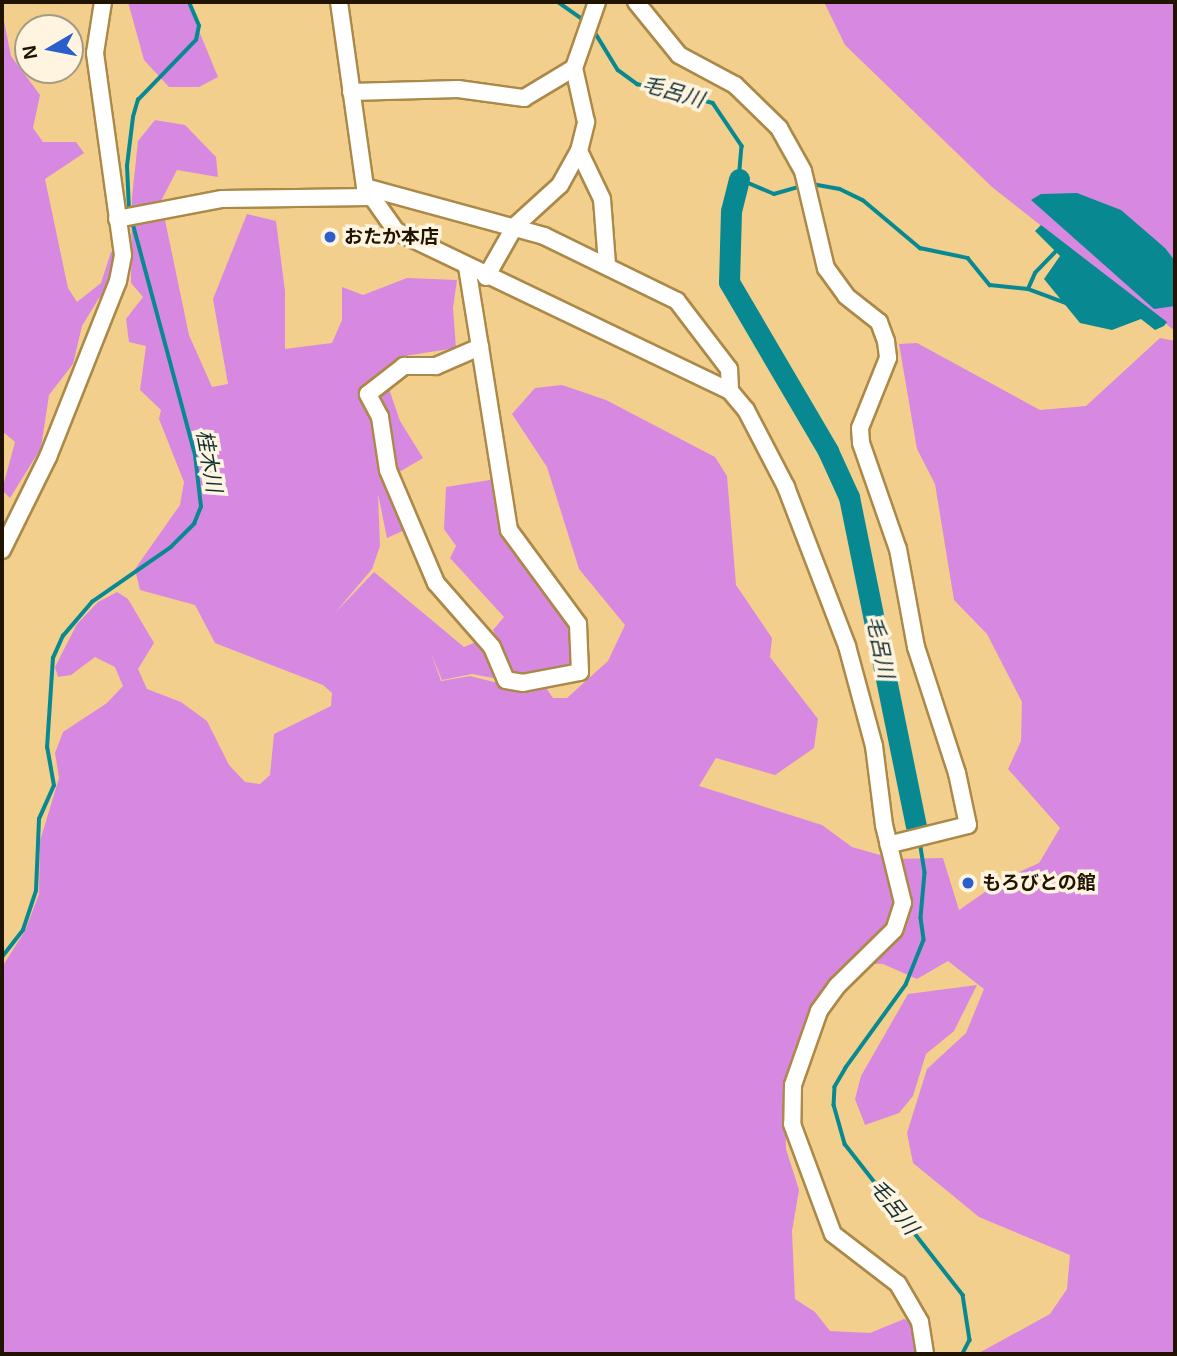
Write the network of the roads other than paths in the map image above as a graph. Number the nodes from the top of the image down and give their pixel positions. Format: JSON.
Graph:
{"nodes":[{"id":1,"x":103,"y":2,"type":"edge"},
{"id":2,"x":339,"y":2,"type":"edge"},
{"id":3,"x":636,"y":2,"type":"edge"},
{"id":4,"x":596,"y":6,"type":"edge"},
{"id":5,"x":574,"y":68,"type":"junction"},
{"id":6,"x":351,"y":93,"type":"junction"},
{"id":7,"x":579,"y":151,"type":"junction"},
{"id":8,"x":368,"y":192,"type":"junction"},
{"id":9,"x":120,"y":218,"type":"junction"},
{"id":10,"x":515,"y":226,"type":"junction"},
{"id":11,"x":607,"y":264,"type":"junction"},
{"id":12,"x":467,"y":267,"type":"junction"},
{"id":13,"x":486,"y":277,"type":"junction"},
{"id":14,"x":480,"y":347,"type":"junction"},
{"id":15,"x":730,"y":391,"type":"junction"},
{"id":16,"x":2,"y":550,"type":"edge"},
{"id":17,"x":892,"y":844,"type":"junction"},
{"id":18,"x":925,"y":1354,"type":"edge"}],
"edges":[{"from":1,"to":9,"type":"street"},
{"from":2,"to":6,"type":"street"},
{"from":3,"to":17,"type":"street"},
{"from":4,"to":5,"type":"street"},
{"from":5,"to":6,"type":"street"},
{"from":5,"to":7,"type":"street"},
{"from":6,"to":8,"type":"street"},
{"from":7,"to":10,"type":"street"},
{"from":7,"to":11,"type":"street"},
{"from":8,"to":9,"type":"street"},
{"from":8,"to":10,"type":"street"},
{"from":8,"to":12,"type":"street"},
{"from":9,"to":16,"type":"street"},
{"from":10,"to":11,"type":"street"},
{"from":10,"to":13,"type":"street"},
{"from":11,"to":15,"type":"street"},
{"from":12,"to":13,"type":"street"},
{"from":12,"to":14,"type":"street"},
{"from":13,"to":15,"type":"street"},
{"from":14,"to":14,"type":"street"},
{"from":15,"to":17,"type":"street"},
{"from":17,"to":18,"type":"street"}]}
